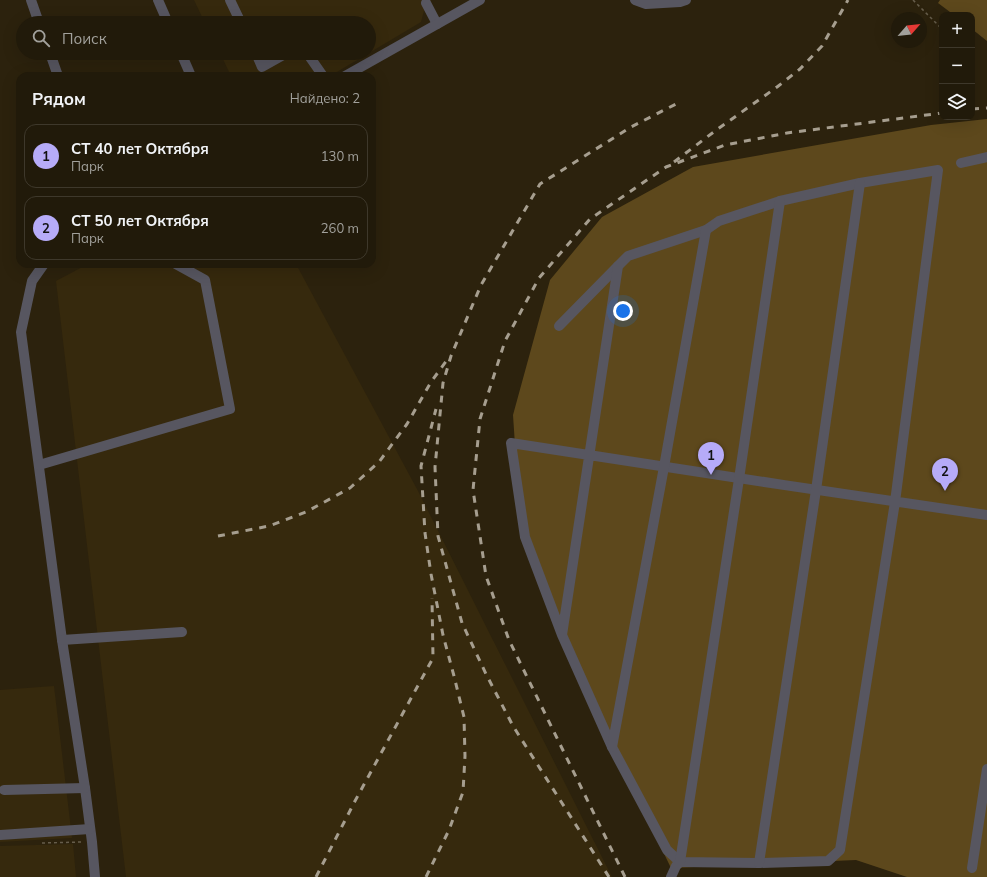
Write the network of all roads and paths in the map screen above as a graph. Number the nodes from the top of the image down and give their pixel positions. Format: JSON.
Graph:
{"nodes":[{"id":1,"x":31,"y":0,"type":"edge"},
{"id":2,"x":158,"y":0,"type":"edge"},
{"id":3,"x":230,"y":0,"type":"edge"},
{"id":4,"x":480,"y":0,"type":"edge"},
{"id":5,"x":635,"y":0,"type":"edge"},
{"id":6,"x":686,"y":0,"type":"edge"},
{"id":7,"x":913,"y":0,"type":"edge"},
{"id":8,"x":426,"y":3,"type":"dead end"},
{"id":9,"x":37,"y":16,"type":"edge"},
{"id":10,"x":165,"y":16,"type":"edge"},
{"id":11,"x":238,"y":16,"type":"edge"},
{"id":12,"x":437,"y":24,"type":"junction"},
{"id":13,"x":939,"y":26,"type":"edge"},
{"id":14,"x":376,"y":58,"type":"edge"},
{"id":15,"x":52,"y":60,"type":"edge"},
{"id":16,"x":184,"y":60,"type":"edge"},
{"id":17,"x":259,"y":60,"type":"edge"},
{"id":18,"x":274,"y":60,"type":"edge"},
{"id":19,"x":312,"y":60,"type":"edge"},
{"id":20,"x":373,"y":60,"type":"edge"},
{"id":21,"x":57,"y":72,"type":"edge"},
{"id":22,"x":189,"y":72,"type":"edge"},
{"id":23,"x":320,"y":72,"type":"edge"},
{"id":24,"x":352,"y":72,"type":"edge"},
{"id":25,"x":987,"y":157,"type":"edge"},
{"id":26,"x":961,"y":163,"type":"dead end"},
{"id":27,"x":860,"y":183,"type":"junction"},
{"id":28,"x":780,"y":201,"type":"junction"},
{"id":29,"x":706,"y":230,"type":"junction"},
{"id":30,"x":618,"y":266,"type":"junction"},
{"id":31,"x":41,"y":268,"type":"edge"},
{"id":32,"x":183,"y":268,"type":"edge"},
{"id":33,"x":559,"y":326,"type":"dead end"},
{"id":34,"x":589,"y":455,"type":"junction"},
{"id":35,"x":39,"y":465,"type":"junction"},
{"id":36,"x":664,"y":467,"type":"junction"},
{"id":37,"x":739,"y":479,"type":"junction"},
{"id":38,"x":816,"y":490,"type":"junction"},
{"id":39,"x":895,"y":502,"type":"junction"},
{"id":40,"x":987,"y":516,"type":"edge"},
{"id":41,"x":182,"y":632,"type":"dead end"},
{"id":42,"x":562,"y":635,"type":"junction"},
{"id":43,"x":62,"y":640,"type":"junction"},
{"id":44,"x":612,"y":747,"type":"junction"},
{"id":45,"x":987,"y":769,"type":"edge"},
{"id":46,"x":85,"y":788,"type":"junction"},
{"id":47,"x":4,"y":790,"type":"dead end"},
{"id":48,"x":90,"y":829,"type":"junction"},
{"id":49,"x":0,"y":835,"type":"edge"},
{"id":50,"x":92,"y":842,"type":"junction"},
{"id":51,"x":37,"y":843,"type":"dead end"},
{"id":52,"x":680,"y":862,"type":"junction"},
{"id":53,"x":759,"y":863,"type":"junction"},
{"id":54,"x":972,"y":868,"type":"dead end"},
{"id":55,"x":95,"y":877,"type":"edge"},
{"id":56,"x":671,"y":877,"type":"edge"}],
"edges":[{"from":1,"to":9,"type":"street"},
{"from":2,"to":10,"type":"street"},
{"from":3,"to":11,"type":"street"},
{"from":4,"to":12,"type":"street"},
{"from":5,"to":6,"type":"street"},
{"from":7,"to":13,"type":"path"},
{"from":8,"to":12,"type":"street"},
{"from":12,"to":14,"type":"street"},
{"from":15,"to":21,"type":"street"},
{"from":16,"to":22,"type":"street"},
{"from":17,"to":18,"type":"street"},
{"from":19,"to":23,"type":"street"},
{"from":20,"to":24,"type":"street"},
{"from":25,"to":26,"type":"street"},
{"from":27,"to":28,"type":"street"},
{"from":27,"to":38,"type":"street"},
{"from":27,"to":39,"type":"street"},
{"from":28,"to":29,"type":"street"},
{"from":28,"to":37,"type":"street"},
{"from":29,"to":30,"type":"street"},
{"from":29,"to":36,"type":"street"},
{"from":30,"to":33,"type":"street"},
{"from":30,"to":34,"type":"street"},
{"from":31,"to":35,"type":"street"},
{"from":32,"to":35,"type":"street"},
{"from":34,"to":36,"type":"street"},
{"from":34,"to":42,"type":"street"},
{"from":34,"to":42,"type":"street"},
{"from":35,"to":43,"type":"street"},
{"from":36,"to":37,"type":"street"},
{"from":36,"to":44,"type":"street"},
{"from":37,"to":38,"type":"street"},
{"from":37,"to":52,"type":"street"},
{"from":38,"to":39,"type":"street"},
{"from":38,"to":53,"type":"street"},
{"from":39,"to":40,"type":"street"},
{"from":39,"to":53,"type":"street"},
{"from":41,"to":43,"type":"street"},
{"from":42,"to":44,"type":"street"},
{"from":43,"to":46,"type":"street"},
{"from":44,"to":52,"type":"street"},
{"from":45,"to":54,"type":"street"},
{"from":46,"to":47,"type":"street"},
{"from":46,"to":48,"type":"street"},
{"from":48,"to":49,"type":"street"},
{"from":48,"to":50,"type":"street"},
{"from":50,"to":51,"type":"path"},
{"from":50,"to":55,"type":"street"},
{"from":52,"to":53,"type":"street"},
{"from":52,"to":56,"type":"street"}]}
